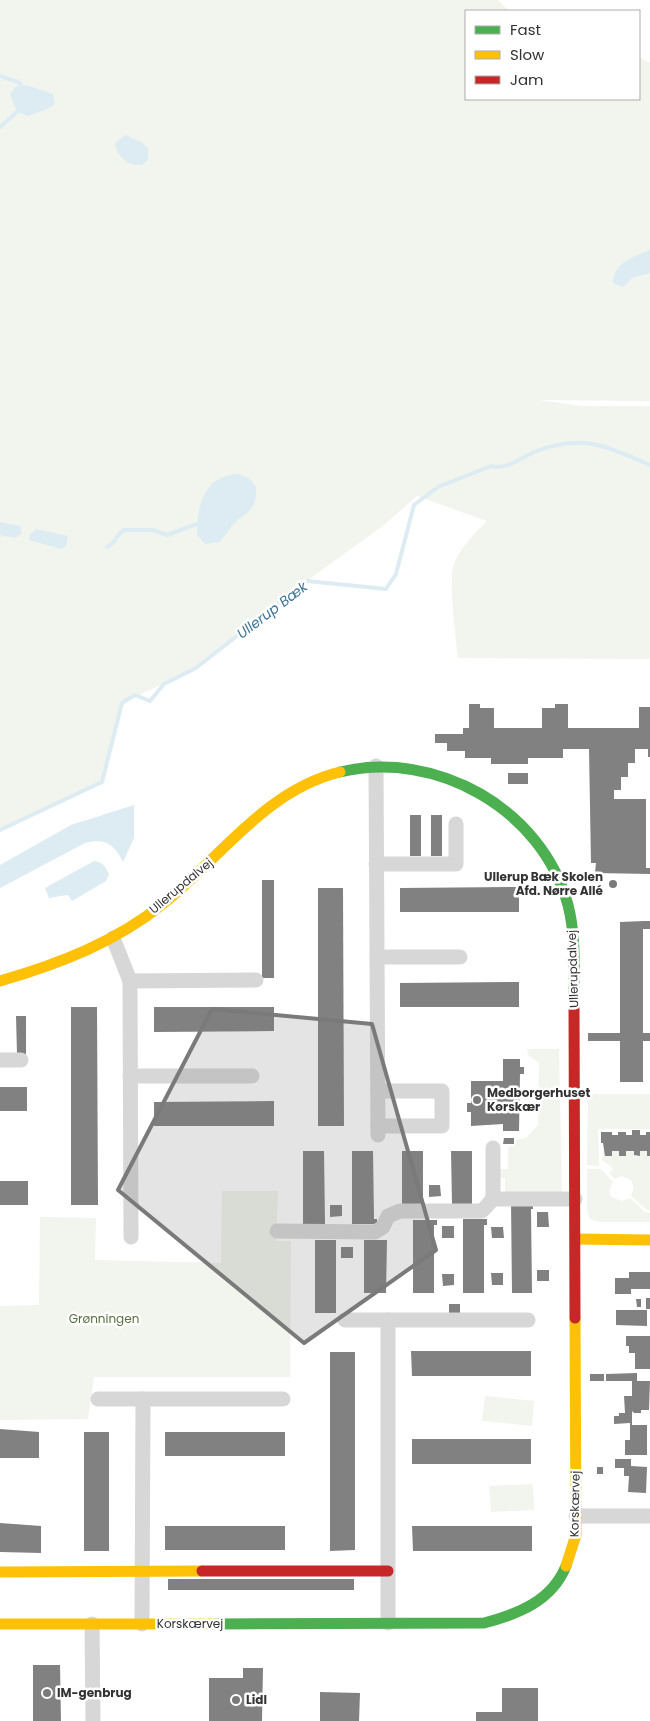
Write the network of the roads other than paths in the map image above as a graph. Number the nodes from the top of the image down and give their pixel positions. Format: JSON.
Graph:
{"nodes":[{"id":1,"x":376,"y":766,"type":"junction"},
{"id":2,"x":456,"y":824,"type":"dead end"},
{"id":3,"x":376,"y":864,"type":"junction"},
{"id":4,"x":113,"y":938,"type":"junction"},
{"id":5,"x":377,"y":957,"type":"junction"},
{"id":6,"x":460,"y":957,"type":"dead end"},
{"id":7,"x":130,"y":980,"type":"junction"},
{"id":8,"x":256,"y":980,"type":"dead end"},
{"id":9,"x":0,"y":981,"type":"edge"},
{"id":10,"x":0,"y":1060,"type":"edge"},
{"id":11,"x":21,"y":1060,"type":"dead end"},
{"id":12,"x":130,"y":1076,"type":"junction"},
{"id":13,"x":252,"y":1076,"type":"dead end"},
{"id":14,"x":378,"y":1091,"type":"junction"},
{"id":15,"x":493,"y":1148,"type":"dead end"},
{"id":16,"x":493,"y":1199,"type":"junction"},
{"id":17,"x":576,"y":1199,"type":"junction"},
{"id":18,"x":277,"y":1231,"type":"dead end"},
{"id":19,"x":131,"y":1236,"type":"dead end"},
{"id":20,"x":576,"y":1240,"type":"junction"},
{"id":21,"x":650,"y":1240,"type":"edge"},
{"id":22,"x":345,"y":1320,"type":"dead end"},
{"id":23,"x":388,"y":1320,"type":"junction"},
{"id":24,"x":528,"y":1320,"type":"dead end"},
{"id":25,"x":98,"y":1399,"type":"dead end"},
{"id":26,"x":143,"y":1399,"type":"junction"},
{"id":27,"x":283,"y":1399,"type":"dead end"},
{"id":28,"x":576,"y":1516,"type":"junction"},
{"id":29,"x":650,"y":1516,"type":"edge"},
{"id":30,"x":388,"y":1571,"type":"junction"},
{"id":31,"x":0,"y":1572,"type":"edge"},
{"id":32,"x":142,"y":1572,"type":"junction"},
{"id":33,"x":388,"y":1623,"type":"junction"},
{"id":34,"x":0,"y":1624,"type":"edge"},
{"id":35,"x":92,"y":1624,"type":"junction"},
{"id":36,"x":142,"y":1624,"type":"junction"},
{"id":37,"x":93,"y":1721,"type":"edge"}],
"edges":[{"from":1,"to":3,"type":"street"},
{"from":1,"to":4,"type":"street","name":"Ullerupdalvej"},
{"from":1,"to":17,"type":"street","name":"Ullerupdalvej"},
{"from":2,"to":3,"type":"street"},
{"from":3,"to":5,"type":"street"},
{"from":4,"to":7,"type":"street"},
{"from":4,"to":9,"type":"street","name":"Ullerupdalvej"},
{"from":5,"to":6,"type":"street"},
{"from":5,"to":14,"type":"street"},
{"from":7,"to":8,"type":"street"},
{"from":7,"to":12,"type":"street"},
{"from":10,"to":11,"type":"street"},
{"from":12,"to":13,"type":"street"},
{"from":12,"to":19,"type":"street"},
{"from":14,"to":14,"type":"street"},
{"from":15,"to":16,"type":"street"},
{"from":16,"to":17,"type":"street"},
{"from":16,"to":18,"type":"street"},
{"from":17,"to":20,"type":"street","name":"Ullerupdalvej"},
{"from":20,"to":21,"type":"street"},
{"from":20,"to":28,"type":"street","name":"Korskærvej"},
{"from":22,"to":23,"type":"street"},
{"from":23,"to":24,"type":"street"},
{"from":23,"to":30,"type":"street"},
{"from":25,"to":26,"type":"street"},
{"from":26,"to":27,"type":"street"},
{"from":26,"to":32,"type":"street","name":"Korskærvej"},
{"from":28,"to":29,"type":"street"},
{"from":28,"to":33,"type":"street","name":"Korskærvej"},
{"from":30,"to":32,"type":"street"},
{"from":30,"to":33,"type":"street"},
{"from":31,"to":32,"type":"street"},
{"from":32,"to":36,"type":"street","name":"Korskærvej"},
{"from":33,"to":36,"type":"street","name":"Korskærvej"},
{"from":34,"to":35,"type":"street","name":"Korskærvej"},
{"from":35,"to":36,"type":"street","name":"Korskærvej"},
{"from":35,"to":37,"type":"street"}]}
